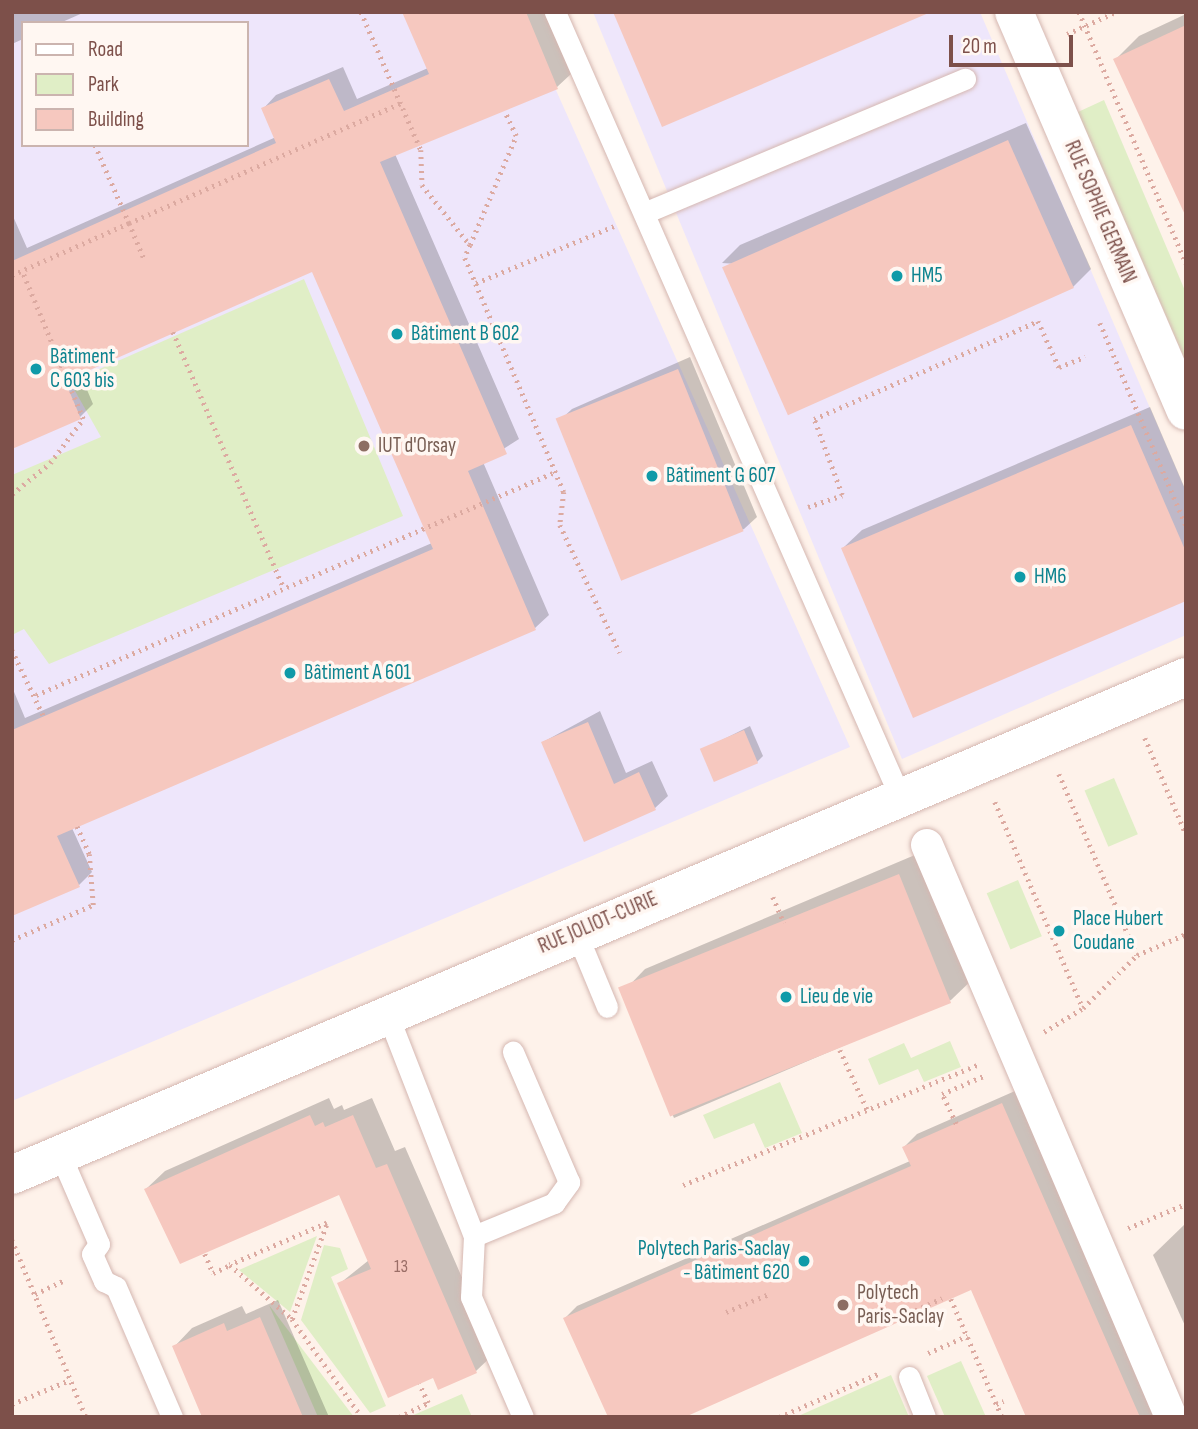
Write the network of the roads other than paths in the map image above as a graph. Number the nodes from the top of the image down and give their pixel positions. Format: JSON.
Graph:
{"nodes":[{"id":1,"x":555,"y":12,"type":"edge"},
{"id":2,"x":1014,"y":12,"type":"edge"},
{"id":3,"x":965,"y":79,"type":"dead end"},
{"id":4,"x":644,"y":214,"type":"junction"},
{"id":5,"x":1186,"y":411,"type":"edge"},
{"id":6,"x":1186,"y":677,"type":"edge"},
{"id":7,"x":900,"y":797,"type":"junction"},
{"id":8,"x":927,"y":845,"type":"dead end"},
{"id":9,"x":576,"y":932,"type":"junction"},
{"id":10,"x":607,"y":1007,"type":"dead end"},
{"id":11,"x":387,"y":1013,"type":"junction"},
{"id":12,"x":513,"y":1052,"type":"dead end"},
{"id":13,"x":60,"y":1154,"type":"junction"},
{"id":14,"x":12,"y":1175,"type":"edge"},
{"id":15,"x":474,"y":1236,"type":"junction"},
{"id":16,"x":906,"y":1367,"type":"road end"},
{"id":17,"x":172,"y":1417,"type":"edge"},
{"id":18,"x":523,"y":1417,"type":"edge"},
{"id":19,"x":926,"y":1417,"type":"edge"},
{"id":20,"x":1171,"y":1417,"type":"edge"}],
"edges":[{"from":1,"to":4,"type":"lane"},
{"from":2,"to":5,"type":"street","name":"RUE SOPHIE GERMAIN"},
{"from":3,"to":4,"type":"lane"},
{"from":4,"to":7,"type":"lane"},
{"from":6,"to":7,"type":"street","name":"RUE JOLIOT-CURIE"},
{"from":7,"to":9,"type":"street","name":"RUE JOLIOT-CURIE"},
{"from":8,"to":20,"type":"street"},
{"from":9,"to":10,"type":"lane"},
{"from":9,"to":11,"type":"street","name":"RUE JOLIOT-CURIE"},
{"from":11,"to":13,"type":"street","name":"RUE JOLIOT-CURIE"},
{"from":11,"to":15,"type":"lane"},
{"from":12,"to":15,"type":"lane"},
{"from":13,"to":14,"type":"street","name":"RUE JOLIOT-CURIE"},
{"from":13,"to":17,"type":"lane"},
{"from":15,"to":18,"type":"lane"},
{"from":16,"to":19,"type":"lane"}]}
